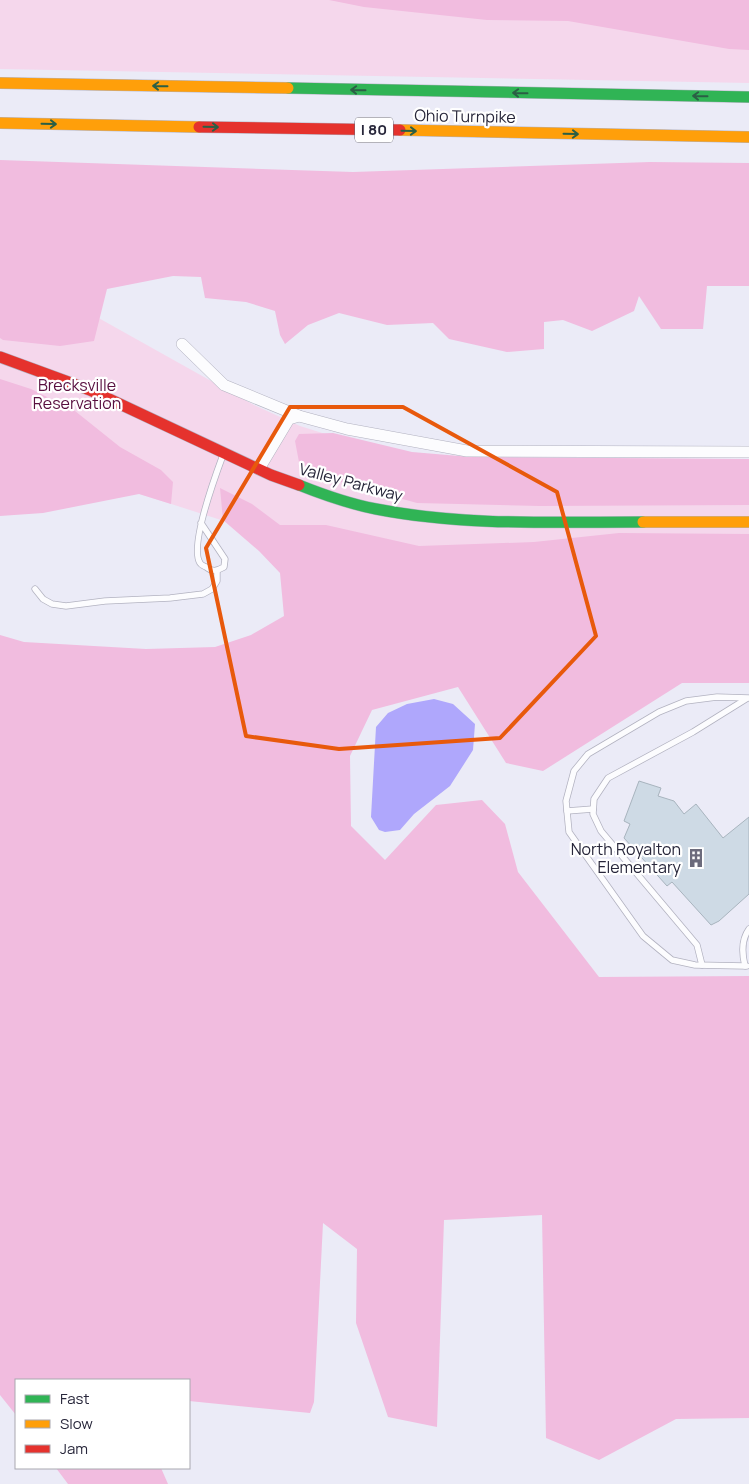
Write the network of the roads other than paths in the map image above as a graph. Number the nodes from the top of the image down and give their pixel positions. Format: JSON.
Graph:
{"nodes":[{"id":1,"x":0,"y":84,"type":"edge"},
{"id":2,"x":749,"y":97,"type":"edge"},
{"id":3,"x":0,"y":123,"type":"edge"},
{"id":4,"x":749,"y":137,"type":"edge"},
{"id":5,"x":182,"y":344,"type":"dead end"},
{"id":6,"x":0,"y":357,"type":"edge"},
{"id":7,"x":299,"y":416,"type":"junction"},
{"id":8,"x":749,"y":452,"type":"edge"},
{"id":9,"x":224,"y":453,"type":"junction"},
{"id":10,"x":259,"y":469,"type":"junction"},
{"id":11,"x":749,"y":522,"type":"edge"},
{"id":12,"x":202,"y":523,"type":"junction"},
{"id":13,"x":218,"y":571,"type":"junction"},
{"id":14,"x":35,"y":589,"type":"dead end"},
{"id":15,"x":748,"y":698,"type":"edge"},
{"id":16,"x":593,"y":809,"type":"junction"},
{"id":17,"x":567,"y":811,"type":"junction"},
{"id":18,"x":749,"y":929,"type":"edge"},
{"id":19,"x":702,"y":965,"type":"junction"},
{"id":20,"x":747,"y":966,"type":"edge"}],
"edges":[{"from":2,"to":1,"type":"main road","name":"Ohio Turnpike","one_way":true},
{"from":3,"to":4,"type":"main road","name":"Ohio Turnpike","number":"I 80","one_way":true},
{"from":5,"to":7,"type":"street"},
{"from":6,"to":9,"type":"main road","name":"Valley Parkway"},
{"from":7,"to":8,"type":"street"},
{"from":7,"to":10,"type":"street"},
{"from":9,"to":10,"type":"main road","name":"Valley Parkway"},
{"from":9,"to":12,"type":"lane"},
{"from":10,"to":11,"type":"main road","name":"Valley Parkway"},
{"from":12,"to":13,"type":"lane"},
{"from":12,"to":13,"type":"lane"},
{"from":13,"to":14,"type":"lane"},
{"from":15,"to":16,"type":"lane"},
{"from":15,"to":17,"type":"lane"},
{"from":16,"to":17,"type":"lane"},
{"from":16,"to":19,"type":"lane"},
{"from":17,"to":19,"type":"lane"},
{"from":18,"to":20,"type":"lane"},
{"from":19,"to":20,"type":"lane"}]}
